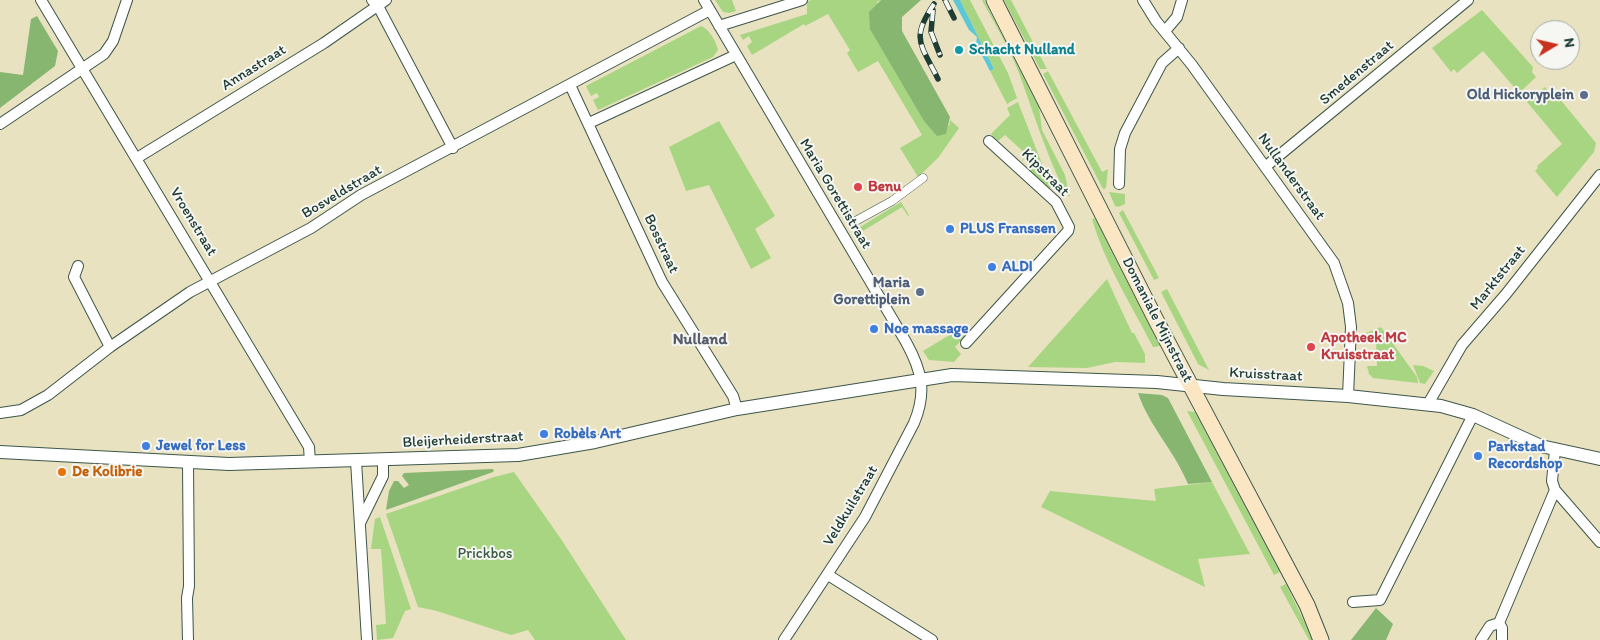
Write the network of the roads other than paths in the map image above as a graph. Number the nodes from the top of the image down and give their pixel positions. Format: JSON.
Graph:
{"nodes":[{"id":1,"x":41,"y":0,"type":"edge"},
{"id":2,"x":127,"y":0,"type":"edge"},
{"id":3,"x":704,"y":0,"type":"edge"},
{"id":4,"x":802,"y":0,"type":"edge"},
{"id":5,"x":994,"y":0,"type":"edge"},
{"id":6,"x":1144,"y":0,"type":"edge"},
{"id":7,"x":1182,"y":0,"type":"edge"},
{"id":8,"x":1468,"y":0,"type":"edge"},
{"id":9,"x":379,"y":2,"type":"edge"},
{"id":10,"x":710,"y":10,"type":"junction"},
{"id":11,"x":719,"y":26,"type":"junction"},
{"id":12,"x":1165,"y":31,"type":"junction"},
{"id":13,"x":1179,"y":48,"type":"junction"},
{"id":14,"x":736,"y":55,"type":"junction"},
{"id":15,"x":82,"y":68,"type":"junction"},
{"id":16,"x":570,"y":85,"type":"junction"},
{"id":17,"x":589,"y":123,"type":"junction"},
{"id":18,"x":0,"y":124,"type":"edge"},
{"id":19,"x":989,"y":141,"type":"dead end"},
{"id":20,"x":452,"y":148,"type":"junction"},
{"id":21,"x":137,"y":158,"type":"junction"},
{"id":22,"x":1265,"y":167,"type":"junction"},
{"id":23,"x":1600,"y":175,"type":"edge"},
{"id":24,"x":923,"y":178,"type":"dead end"},
{"id":25,"x":1119,"y":184,"type":"dead end"},
{"id":26,"x":852,"y":223,"type":"dead end"},
{"id":27,"x":78,"y":266,"type":"dead end"},
{"id":28,"x":211,"y":281,"type":"junction"},
{"id":29,"x":966,"y":343,"type":"dead end"},
{"id":30,"x":110,"y":347,"type":"junction"},
{"id":31,"x":921,"y":379,"type":"junction"},
{"id":32,"x":1190,"y":386,"type":"junction"},
{"id":33,"x":1348,"y":396,"type":"junction"},
{"id":34,"x":1428,"y":404,"type":"junction"},
{"id":35,"x":737,"y":409,"type":"junction"},
{"id":36,"x":0,"y":413,"type":"edge"},
{"id":37,"x":1473,"y":415,"type":"junction"},
{"id":38,"x":1555,"y":450,"type":"junction"},
{"id":39,"x":0,"y":452,"type":"edge"},
{"id":40,"x":1600,"y":459,"type":"edge"},
{"id":41,"x":383,"y":460,"type":"junction"},
{"id":42,"x":356,"y":461,"type":"junction"},
{"id":43,"x":310,"y":462,"type":"junction"},
{"id":44,"x":188,"y":463,"type":"junction"},
{"id":45,"x":1555,"y":490,"type":"junction"},
{"id":46,"x":360,"y":522,"type":"junction"},
{"id":47,"x":1600,"y":542,"type":"edge"},
{"id":48,"x":828,"y":575,"type":"junction"},
{"id":49,"x":1353,"y":602,"type":"dead end"},
{"id":50,"x":1500,"y":623,"type":"junction"},
{"id":51,"x":188,"y":640,"type":"edge"},
{"id":52,"x":367,"y":640,"type":"edge"},
{"id":53,"x":784,"y":640,"type":"edge"},
{"id":54,"x":932,"y":640,"type":"edge"},
{"id":55,"x":1321,"y":640,"type":"edge"},
{"id":56,"x":1481,"y":640,"type":"edge"},
{"id":57,"x":1502,"y":640,"type":"edge"}],
"edges":[{"from":1,"to":15,"type":"street","name":"Vroenstraat"},
{"from":2,"to":15,"type":"street"},
{"from":3,"to":10,"type":"street","name":"Maria Gorettistraat"},
{"from":4,"to":11,"type":"street"},
{"from":5,"to":32,"type":"main road","name":"Domaniale Mijnstraat"},
{"from":6,"to":12,"type":"street","name":"Nullanderstraat"},
{"from":7,"to":12,"type":"street"},
{"from":8,"to":22,"type":"street","name":"Smedenstraat"},
{"from":9,"to":20,"type":"street"},
{"from":9,"to":21,"type":"street","name":"Annastraat"},
{"from":10,"to":11,"type":"street","name":"Maria Gorettistraat"},
{"from":10,"to":16,"type":"street","name":"Bosveldstraat"},
{"from":11,"to":14,"type":"street","name":"Maria Gorettistraat"},
{"from":12,"to":13,"type":"street","name":"Nullanderstraat"},
{"from":13,"to":22,"type":"street","name":"Nullanderstraat"},
{"from":13,"to":25,"type":"street"},
{"from":14,"to":17,"type":"street"},
{"from":14,"to":31,"type":"street","name":"Maria Gorettistraat"},
{"from":15,"to":18,"type":"street"},
{"from":15,"to":21,"type":"street","name":"Vroenstraat"},
{"from":16,"to":17,"type":"street","name":"Bosstraat"},
{"from":16,"to":20,"type":"street","name":"Bosveldstraat"},
{"from":17,"to":35,"type":"street","name":"Bosstraat"},
{"from":19,"to":29,"type":"street","name":"Kipstraat"},
{"from":20,"to":28,"type":"street","name":"Bosveldstraat"},
{"from":21,"to":28,"type":"street","name":"Vroenstraat"},
{"from":22,"to":33,"type":"street","name":"Nullanderstraat"},
{"from":23,"to":34,"type":"street","name":"Marktstraat"},
{"from":24,"to":26,"type":"street"},
{"from":27,"to":30,"type":"street"},
{"from":28,"to":30,"type":"street","name":"Bosveldstraat"},
{"from":28,"to":43,"type":"street","name":"Vroenstraat"},
{"from":30,"to":36,"type":"street","name":"Bosveldstraat"},
{"from":31,"to":32,"type":"street","name":"Kruisstraat"},
{"from":31,"to":35,"type":"street","name":"Bleijerheiderstraat"},
{"from":31,"to":48,"type":"street","name":"Veldkuilstraat"},
{"from":32,"to":33,"type":"street","name":"Kruisstraat"},
{"from":32,"to":55,"type":"main road","name":"Domaniale Mijnstraat"},
{"from":33,"to":34,"type":"street","name":"Kruisstraat"},
{"from":34,"to":37,"type":"street","name":"Kruisstraat"},
{"from":35,"to":41,"type":"street","name":"Bleijerheiderstraat"},
{"from":37,"to":38,"type":"street","name":"Kruisstraat"},
{"from":37,"to":49,"type":"street"},
{"from":38,"to":40,"type":"street","name":"Kruisstraat"},
{"from":38,"to":45,"type":"street"},
{"from":39,"to":44,"type":"street","name":"Bleijerheiderstraat"},
{"from":41,"to":42,"type":"street","name":"Bleijerheiderstraat"},
{"from":41,"to":46,"type":"street"},
{"from":42,"to":43,"type":"street","name":"Bleijerheiderstraat"},
{"from":42,"to":46,"type":"street"},
{"from":43,"to":44,"type":"street","name":"Bleijerheiderstraat"},
{"from":44,"to":51,"type":"street"},
{"from":45,"to":47,"type":"street"},
{"from":45,"to":50,"type":"street"},
{"from":46,"to":52,"type":"street"},
{"from":48,"to":53,"type":"street","name":"Veldkuilstraat"},
{"from":48,"to":54,"type":"street"},
{"from":50,"to":56,"type":"street"},
{"from":50,"to":57,"type":"street"}]}
